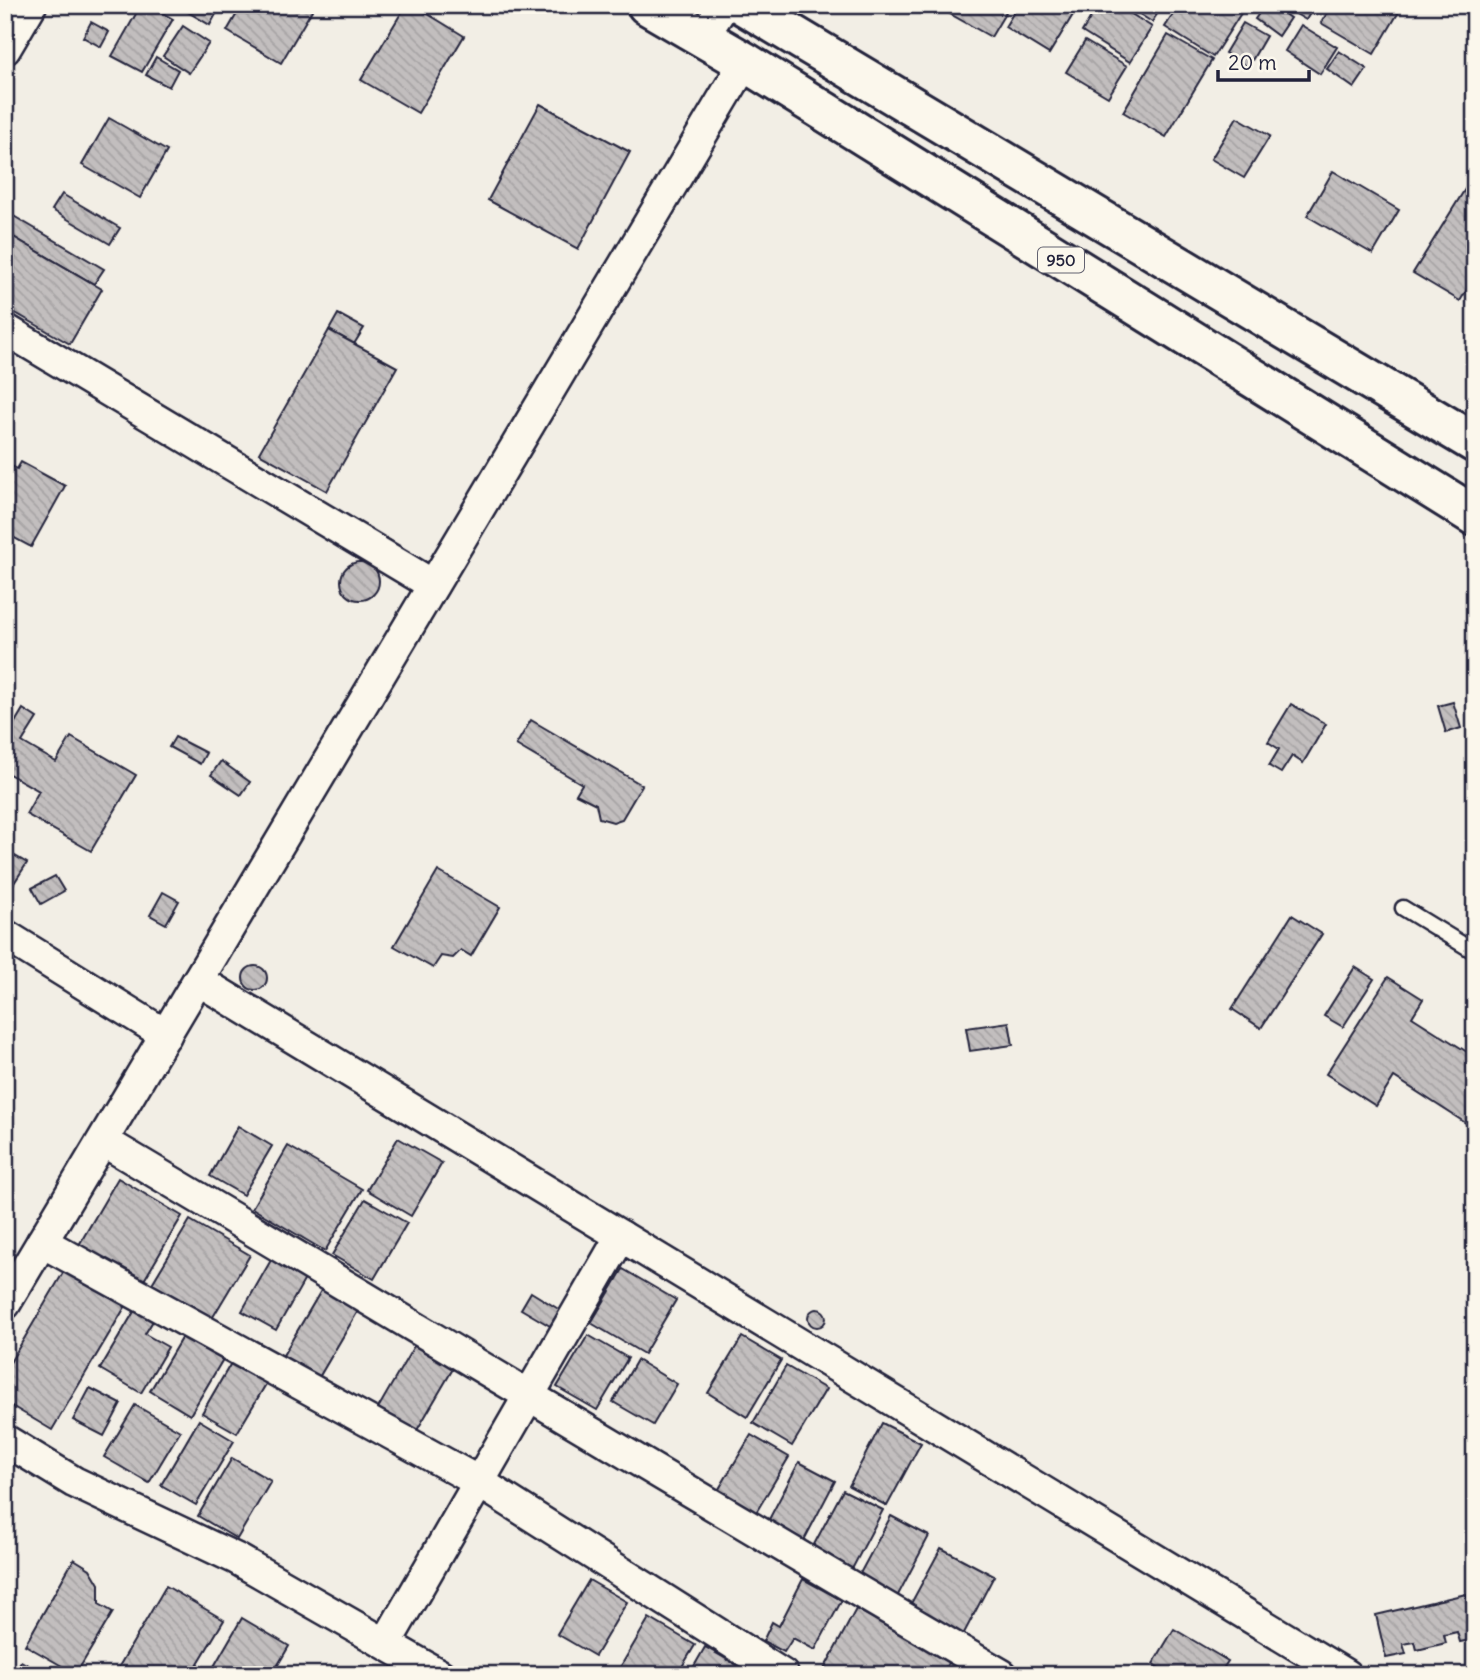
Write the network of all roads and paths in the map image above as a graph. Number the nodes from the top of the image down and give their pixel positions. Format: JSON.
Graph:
{"nodes":[{"id":1,"x":31,"y":5,"type":"edge"},
{"id":2,"x":647,"y":5,"type":"edge"},
{"id":3,"x":724,"y":5,"type":"edge"},
{"id":4,"x":743,"y":5,"type":"edge"},
{"id":5,"x":702,"y":38,"type":"junction"},
{"id":6,"x":5,"y":49,"type":"edge"},
{"id":7,"x":745,"y":62,"type":"junction"},
{"id":8,"x":1095,"y":213,"type":"junction"},
{"id":9,"x":1068,"y":264,"type":"junction"},
{"id":10,"x":5,"y":330,"type":"edge"},
{"id":11,"x":1475,"y":443,"type":"edge"},
{"id":12,"x":1475,"y":516,"type":"edge"},
{"id":13,"x":433,"y":585,"type":"junction"},
{"id":14,"x":1403,"y":908,"type":"dead end"},
{"id":15,"x":5,"y":935,"type":"edge"},
{"id":16,"x":1475,"y":952,"type":"edge"},
{"id":17,"x":198,"y":980,"type":"junction"},
{"id":18,"x":166,"y":1035,"type":"junction"},
{"id":19,"x":103,"y":1141,"type":"junction"},
{"id":20,"x":621,"y":1236,"type":"junction"},
{"id":21,"x":42,"y":1242,"type":"junction"},
{"id":22,"x":5,"y":1304,"type":"edge"},
{"id":23,"x":530,"y":1394,"type":"junction"},
{"id":24,"x":5,"y":1440,"type":"edge"},
{"id":25,"x":479,"y":1482,"type":"junction"},
{"id":26,"x":386,"y":1643,"type":"junction"},
{"id":27,"x":440,"y":1675,"type":"edge"},
{"id":28,"x":783,"y":1675,"type":"edge"},
{"id":29,"x":1002,"y":1675,"type":"edge"},
{"id":30,"x":1346,"y":1675,"type":"edge"}],
"edges":[{"from":1,"to":6,"type":"street"},
{"from":2,"to":5,"type":"main road","name":"950","number":"950"},
{"from":3,"to":5,"type":"street"},
{"from":4,"to":8,"type":"main road"},
{"from":5,"to":7,"type":"main road","name":"950","number":"950"},
{"from":7,"to":9,"type":"main road","name":"950","number":"950"},
{"from":7,"to":13,"type":"street"},
{"from":8,"to":9,"type":"main road"},
{"from":8,"to":11,"type":"main road"},
{"from":9,"to":12,"type":"main road","name":"950","number":"950"},
{"from":10,"to":13,"type":"street"},
{"from":13,"to":17,"type":"street"},
{"from":14,"to":16,"type":"lane"},
{"from":15,"to":18,"type":"street"},
{"from":17,"to":18,"type":"street"},
{"from":17,"to":20,"type":"street"},
{"from":18,"to":19,"type":"street"},
{"from":19,"to":21,"type":"street"},
{"from":19,"to":23,"type":"street"},
{"from":20,"to":23,"type":"street"},
{"from":20,"to":30,"type":"street"},
{"from":21,"to":22,"type":"street"},
{"from":21,"to":25,"type":"street"},
{"from":23,"to":25,"type":"street"},
{"from":23,"to":29,"type":"street"},
{"from":24,"to":26,"type":"street"},
{"from":25,"to":26,"type":"street"},
{"from":25,"to":28,"type":"street"},
{"from":26,"to":27,"type":"street"}]}
